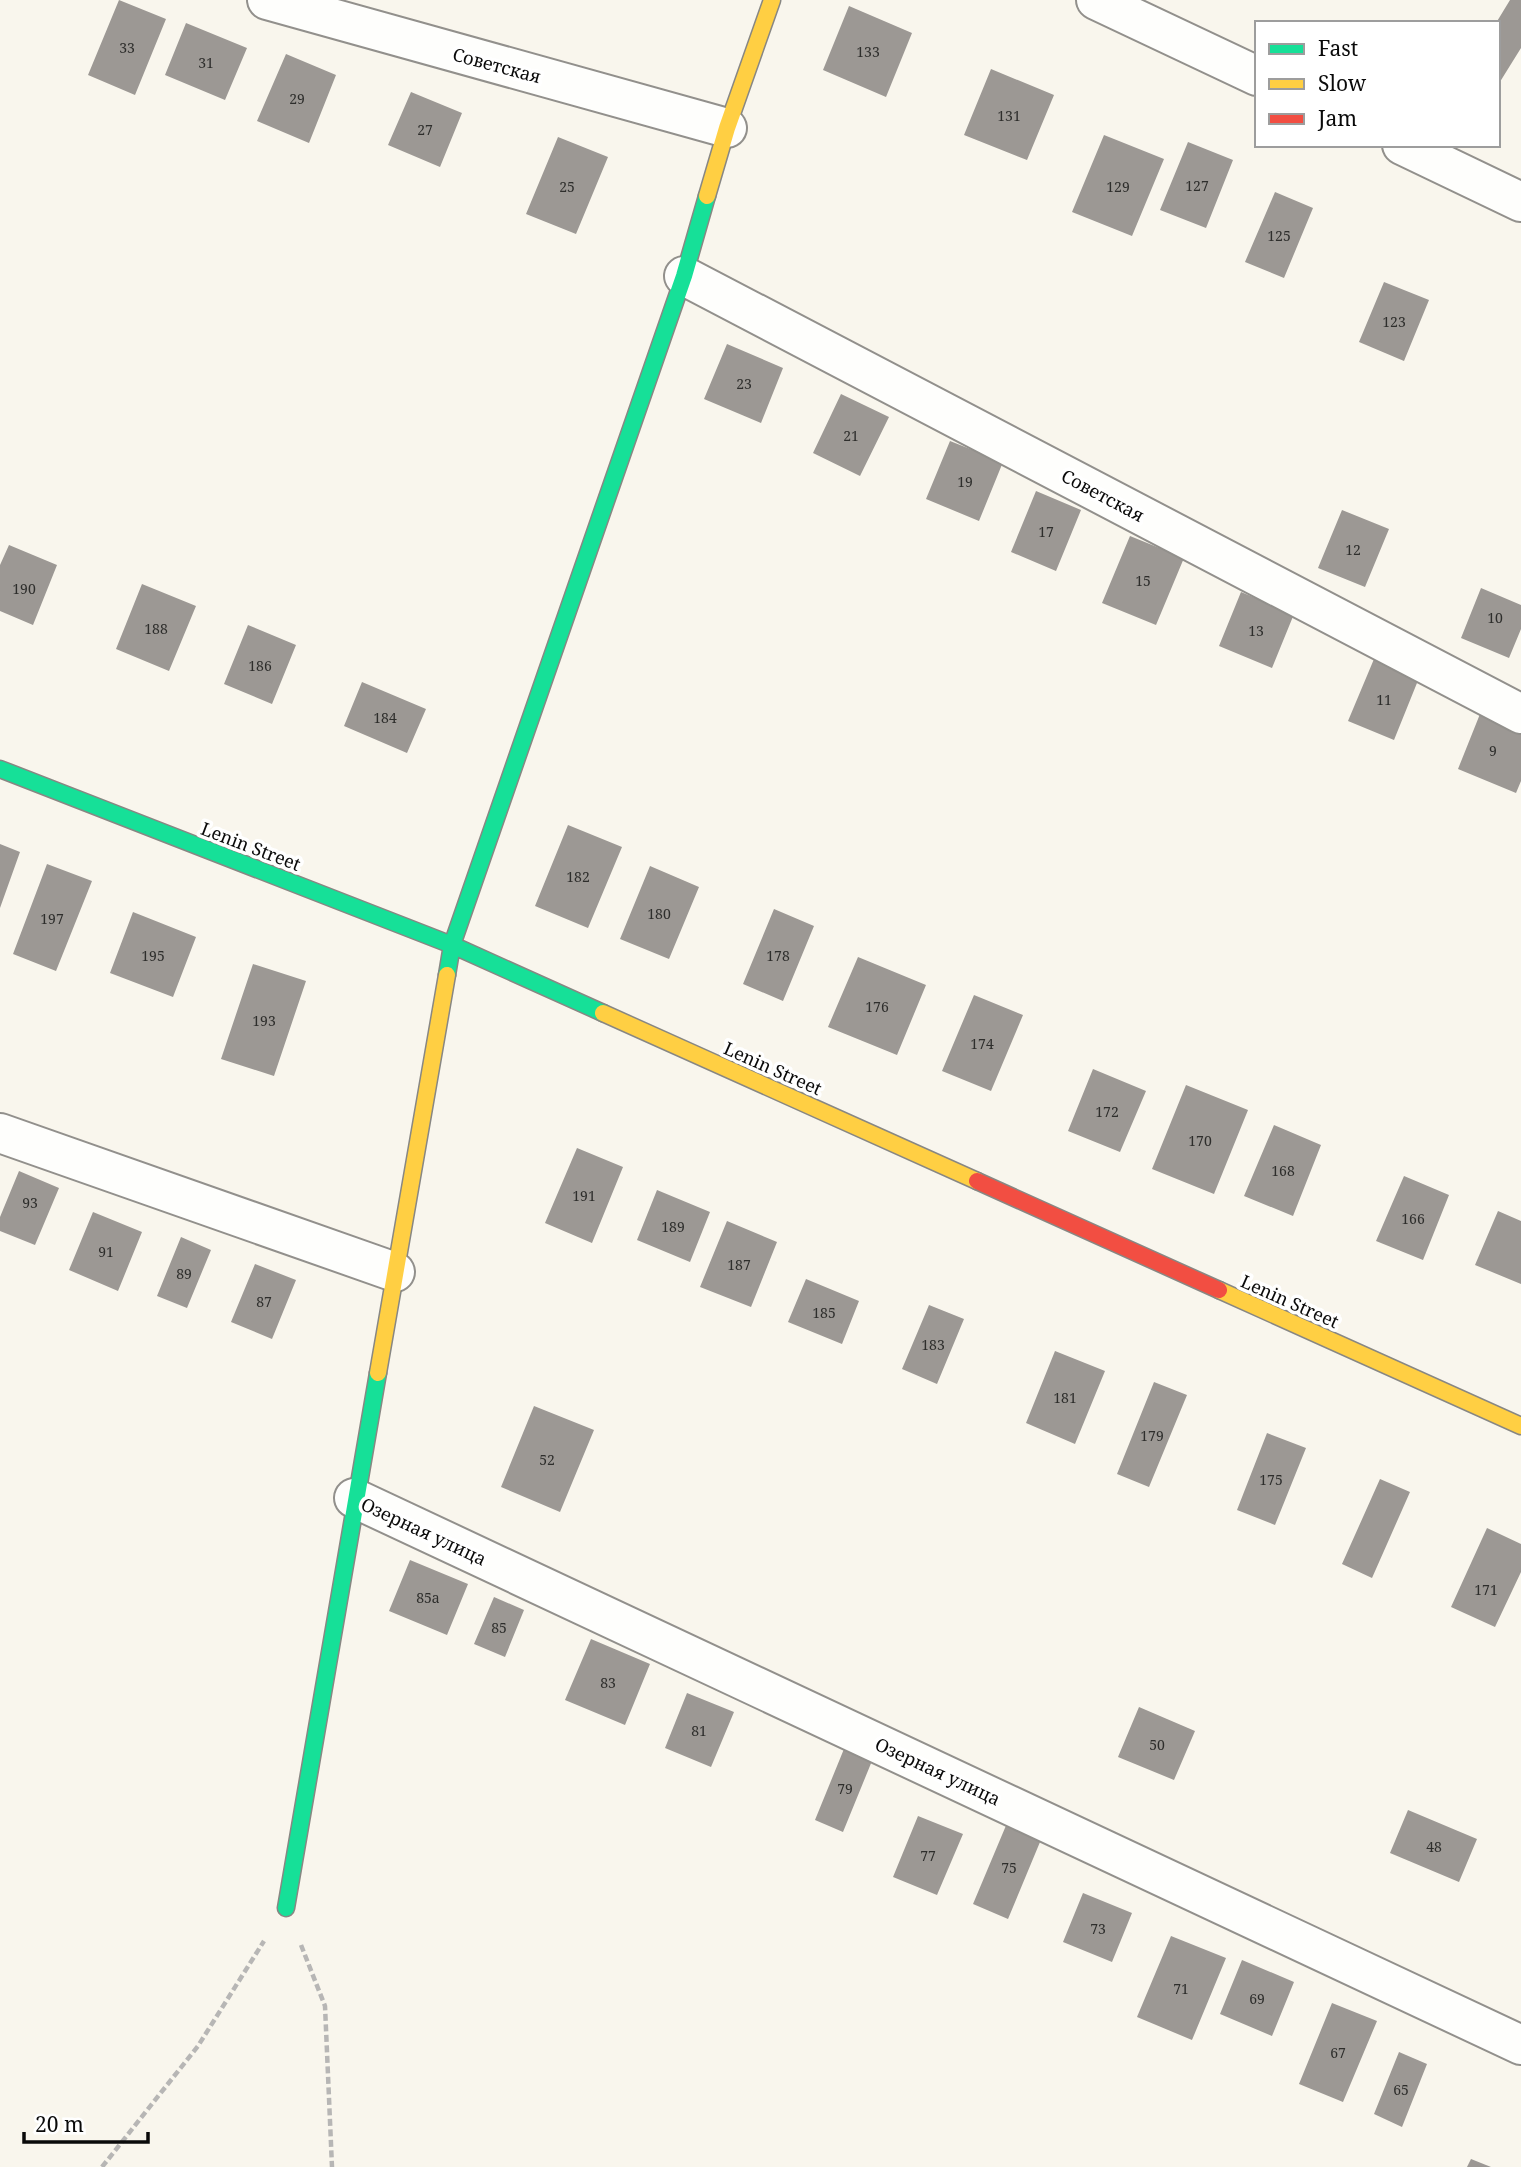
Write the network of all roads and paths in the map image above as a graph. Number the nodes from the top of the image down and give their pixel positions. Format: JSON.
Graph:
{"nodes":[{"id":1,"x":267,"y":0,"type":"edge"},
{"id":2,"x":772,"y":0,"type":"edge"},
{"id":3,"x":1096,"y":0,"type":"edge"},
{"id":4,"x":1255,"y":75,"type":"edge"},
{"id":5,"x":727,"y":128,"type":"junction"},
{"id":6,"x":1406,"y":147,"type":"edge"},
{"id":7,"x":1521,"y":202,"type":"edge"},
{"id":8,"x":684,"y":276,"type":"junction"},
{"id":9,"x":1521,"y":714,"type":"edge"},
{"id":10,"x":0,"y":769,"type":"edge"},
{"id":11,"x":452,"y":945,"type":"junction"},
{"id":12,"x":0,"y":1133,"type":"edge"},
{"id":13,"x":395,"y":1272,"type":"junction"},
{"id":14,"x":1521,"y":1426,"type":"edge"},
{"id":15,"x":354,"y":1498,"type":"junction"},
{"id":16,"x":286,"y":1908,"type":"junction"},
{"id":17,"x":1521,"y":2045,"type":"edge"},
{"id":18,"x":102,"y":2167,"type":"edge"},
{"id":19,"x":332,"y":2167,"type":"edge"}],
"edges":[{"from":1,"to":5,"type":"street","name":"Советская"},
{"from":2,"to":5,"type":"street"},
{"from":3,"to":4,"type":"street"},
{"from":5,"to":8,"type":"street"},
{"from":6,"to":7,"type":"street"},
{"from":8,"to":9,"type":"street","name":"Советская"},
{"from":8,"to":11,"type":"street"},
{"from":10,"to":11,"type":"street","name":"Lenin Street"},
{"from":11,"to":13,"type":"street"},
{"from":11,"to":14,"type":"street","name":"Lenin Street"},
{"from":12,"to":13,"type":"street"},
{"from":13,"to":15,"type":"street"},
{"from":15,"to":16,"type":"street"},
{"from":15,"to":17,"type":"street","name":"Озерная улица"},
{"from":16,"to":18,"type":"path"},
{"from":16,"to":19,"type":"path"}]}
